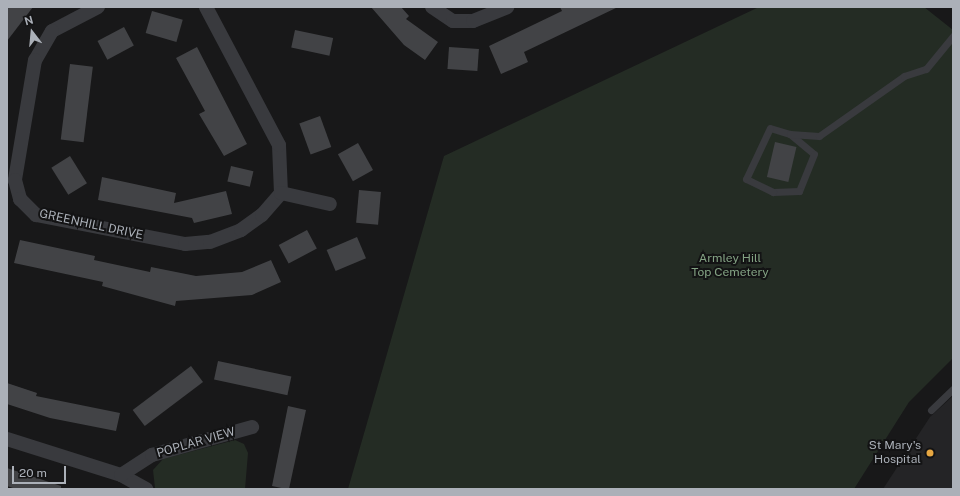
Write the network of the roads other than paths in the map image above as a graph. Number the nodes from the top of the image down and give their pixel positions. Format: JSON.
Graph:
{"nodes":[{"id":1,"x":98,"y":7,"type":"edge"},
{"id":2,"x":206,"y":7,"type":"edge"},
{"id":3,"x":432,"y":7,"type":"edge"},
{"id":4,"x":507,"y":7,"type":"edge"},
{"id":5,"x":953,"y":36,"type":"edge"},
{"id":6,"x":790,"y":134,"type":"junction"},
{"id":7,"x":12,"y":166,"type":"edge"},
{"id":8,"x":281,"y":193,"type":"junction"},
{"id":9,"x":330,"y":204,"type":"dead end"},
{"id":10,"x":953,"y":389,"type":"edge"},
{"id":11,"x":931,"y":410,"type":"dead end"},
{"id":12,"x":252,"y":427,"type":"dead end"},
{"id":13,"x":7,"y":438,"type":"edge"},
{"id":14,"x":121,"y":475,"type":"junction"},
{"id":15,"x":146,"y":489,"type":"edge"}],
"edges":[{"from":1,"to":7,"type":"street","name":"GREENHILL DRIVE"},
{"from":2,"to":8,"type":"street"},
{"from":3,"to":4,"type":"street"},
{"from":5,"to":6,"type":"lane"},
{"from":6,"to":6,"type":"lane"},
{"from":7,"to":8,"type":"street","name":"GREENHILL DRIVE"},
{"from":8,"to":9,"type":"street"},
{"from":10,"to":11,"type":"lane"},
{"from":12,"to":14,"type":"street","name":"POPLAR VIEW"},
{"from":13,"to":14,"type":"street"},
{"from":14,"to":15,"type":"street"}]}
